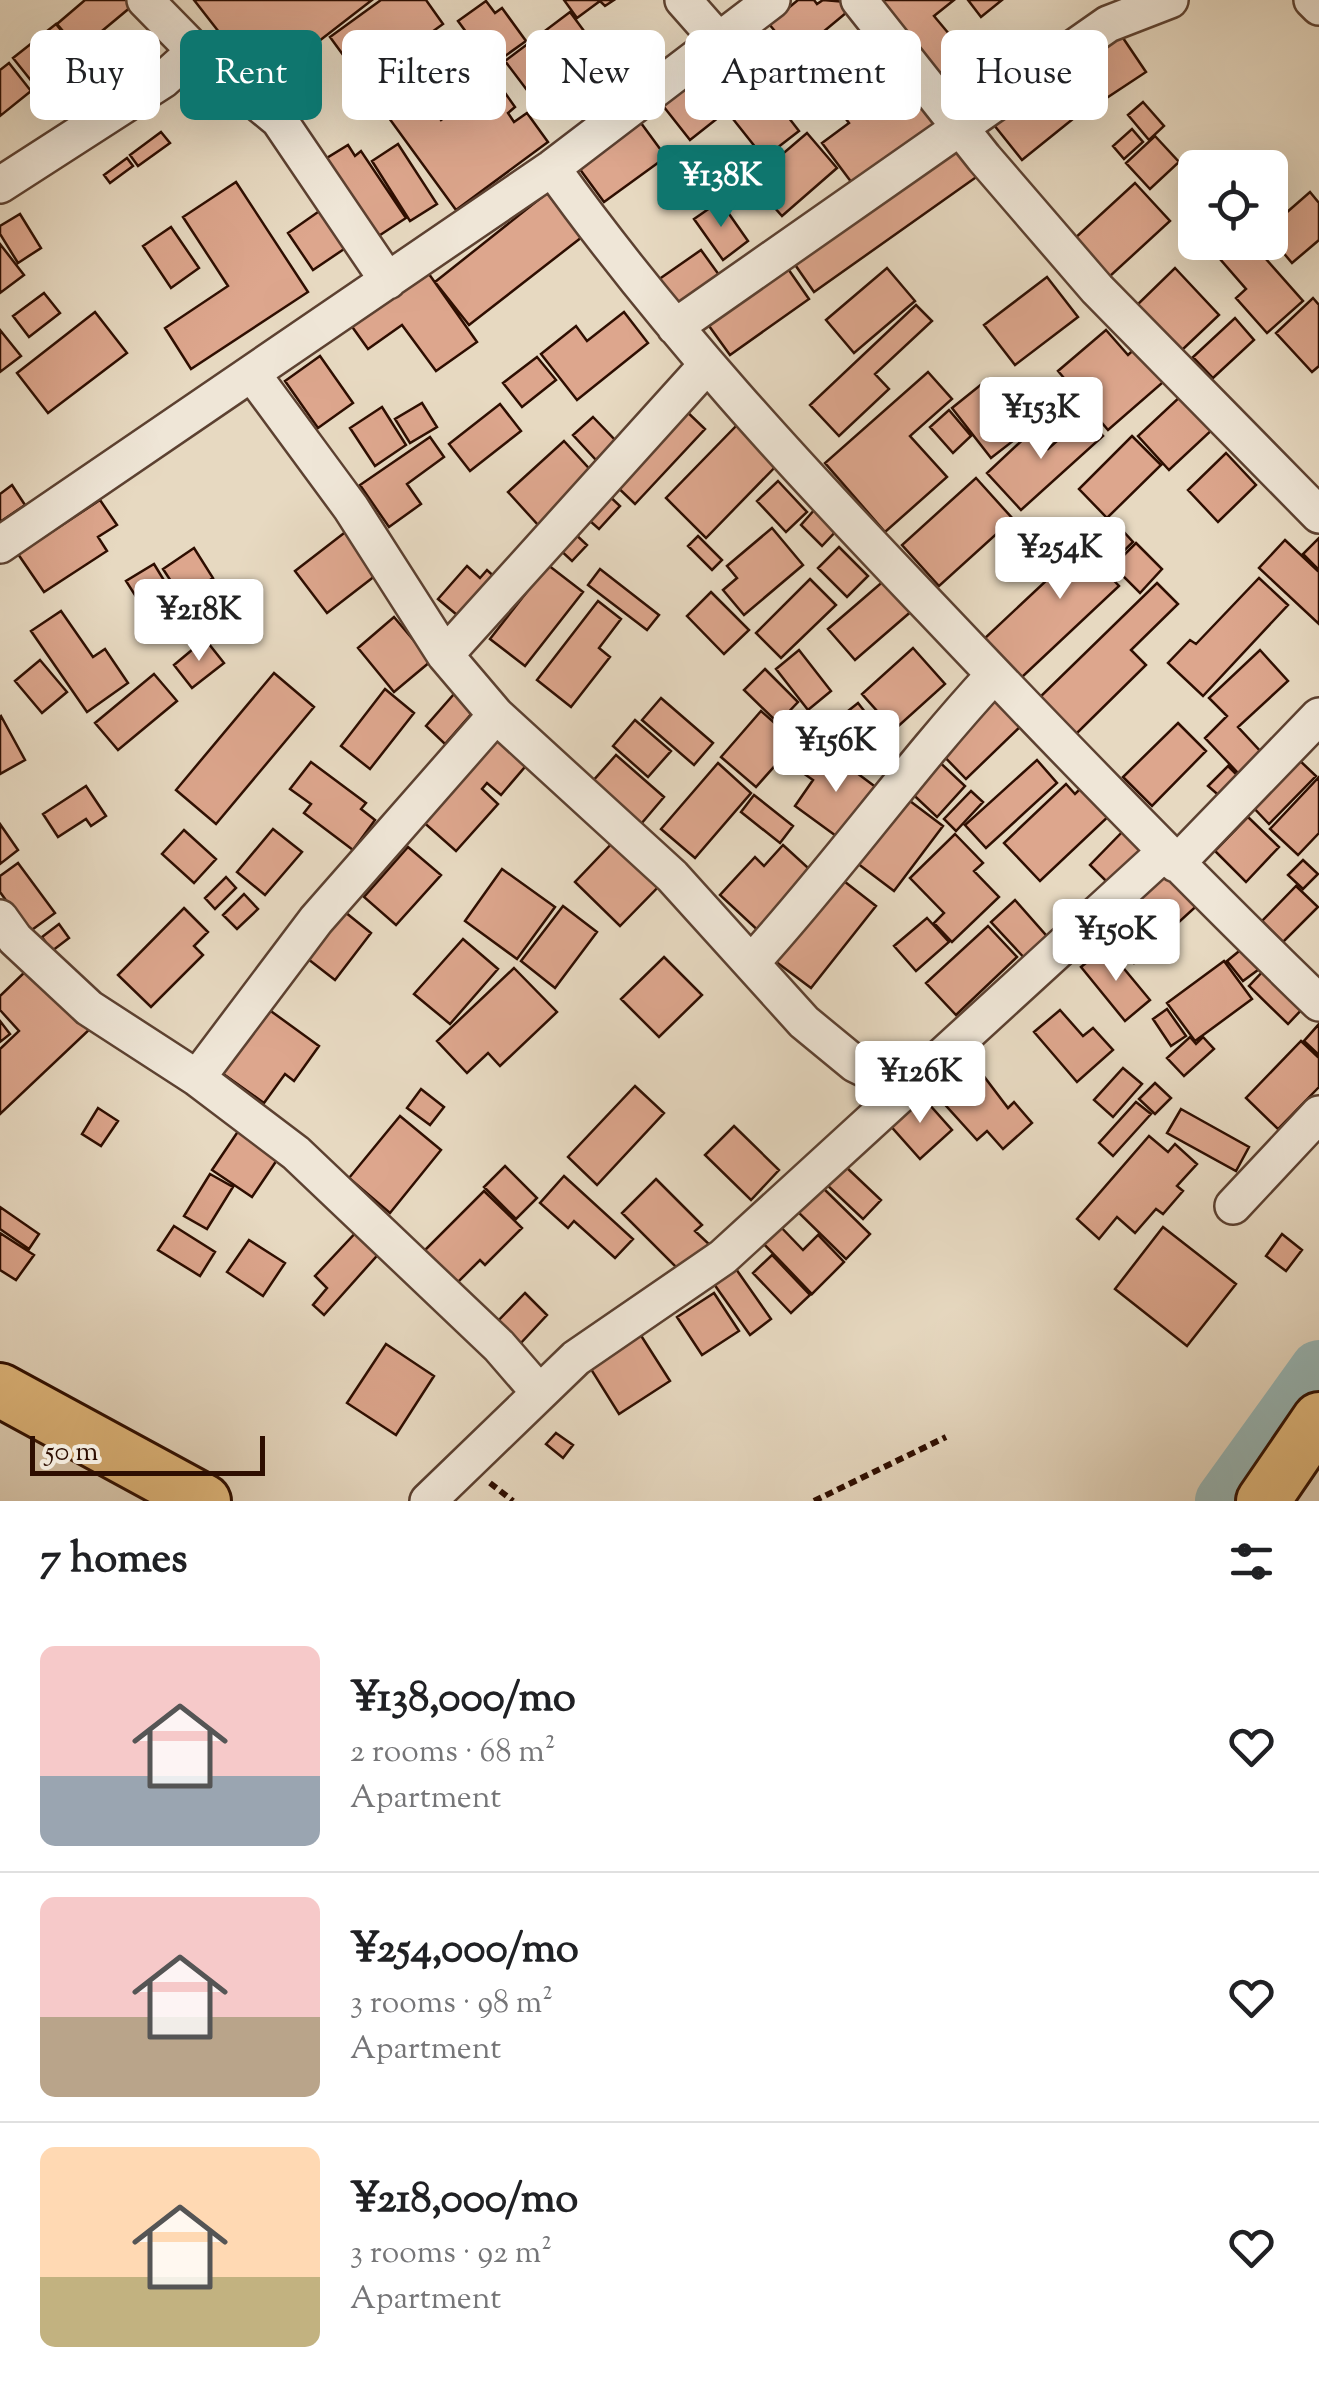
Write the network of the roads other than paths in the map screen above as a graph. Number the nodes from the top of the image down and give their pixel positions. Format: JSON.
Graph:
{"nodes":[{"id":1,"x":146,"y":0,"type":"edge"},
{"id":2,"x":683,"y":0,"type":"edge"},
{"id":3,"x":772,"y":0,"type":"edge"},
{"id":4,"x":859,"y":0,"type":"edge"},
{"id":5,"x":1170,"y":0,"type":"edge"},
{"id":6,"x":1312,"y":0,"type":"edge"},
{"id":7,"x":1319,"y":6,"type":"edge"},
{"id":8,"x":710,"y":30,"type":"edge"},
{"id":9,"x":736,"y":30,"type":"edge"},
{"id":10,"x":180,"y":35,"type":"edge"},
{"id":11,"x":180,"y":65,"type":"edge"},
{"id":12,"x":685,"y":70,"type":"edge"},
{"id":13,"x":279,"y":120,"type":"edge"},
{"id":14,"x":960,"y":128,"type":"junction"},
{"id":15,"x":552,"y":168,"type":"junction"},
{"id":16,"x":0,"y":185,"type":"edge"},
{"id":17,"x":388,"y":281,"type":"junction"},
{"id":18,"x":675,"y":327,"type":"junction"},
{"id":19,"x":706,"y":365,"type":"junction"},
{"id":20,"x":253,"y":375,"type":"junction"},
{"id":21,"x":1319,"y":515,"type":"edge"},
{"id":22,"x":0,"y":545,"type":"edge"},
{"id":23,"x":444,"y":656,"type":"junction"},
{"id":24,"x":994,"y":675,"type":"junction"},
{"id":25,"x":496,"y":715,"type":"junction"},
{"id":26,"x":1319,"y":716,"type":"edge"},
{"id":27,"x":1170,"y":859,"type":"junction"},
{"id":28,"x":0,"y":918,"type":"edge"},
{"id":29,"x":751,"y":964,"type":"junction"},
{"id":30,"x":1319,"y":1003,"type":"edge"},
{"id":31,"x":196,"y":1078,"type":"junction"},
{"id":32,"x":906,"y":1090,"type":"junction"},
{"id":33,"x":1319,"y":1114,"type":"edge"},
{"id":34,"x":1233,"y":1206,"type":"dead end"},
{"id":35,"x":0,"y":1390,"type":"edge"},
{"id":36,"x":538,"y":1391,"type":"junction"},
{"id":37,"x":1319,"y":1419,"type":"edge"},
{"id":38,"x":204,"y":1501,"type":"edge"},
{"id":39,"x":428,"y":1501,"type":"edge"},
{"id":40,"x":1263,"y":1501,"type":"edge"}],
"edges":[{"from":1,"to":10,"type":"street"},
{"from":2,"to":8,"type":"street"},
{"from":3,"to":9,"type":"street"},
{"from":4,"to":14,"type":"street"},
{"from":5,"to":14,"type":"street"},
{"from":6,"to":7,"type":"street"},
{"from":11,"to":16,"type":"street"},
{"from":12,"to":15,"type":"street"},
{"from":13,"to":17,"type":"street"},
{"from":14,"to":18,"type":"street"},
{"from":14,"to":21,"type":"street"},
{"from":15,"to":17,"type":"street"},
{"from":15,"to":18,"type":"street"},
{"from":17,"to":20,"type":"street"},
{"from":18,"to":19,"type":"street"},
{"from":19,"to":23,"type":"street"},
{"from":19,"to":24,"type":"street"},
{"from":20,"to":22,"type":"street"},
{"from":20,"to":23,"type":"street"},
{"from":23,"to":25,"type":"street"},
{"from":24,"to":27,"type":"street"},
{"from":24,"to":29,"type":"street"},
{"from":25,"to":29,"type":"street"},
{"from":25,"to":31,"type":"street"},
{"from":26,"to":27,"type":"street"},
{"from":27,"to":30,"type":"street"},
{"from":27,"to":32,"type":"street"},
{"from":28,"to":31,"type":"street"},
{"from":29,"to":32,"type":"street"},
{"from":31,"to":36,"type":"street"},
{"from":32,"to":36,"type":"street"},
{"from":33,"to":34,"type":"street"},
{"from":35,"to":38,"type":"main road"},
{"from":36,"to":39,"type":"street"},
{"from":37,"to":40,"type":"main road"}]}
